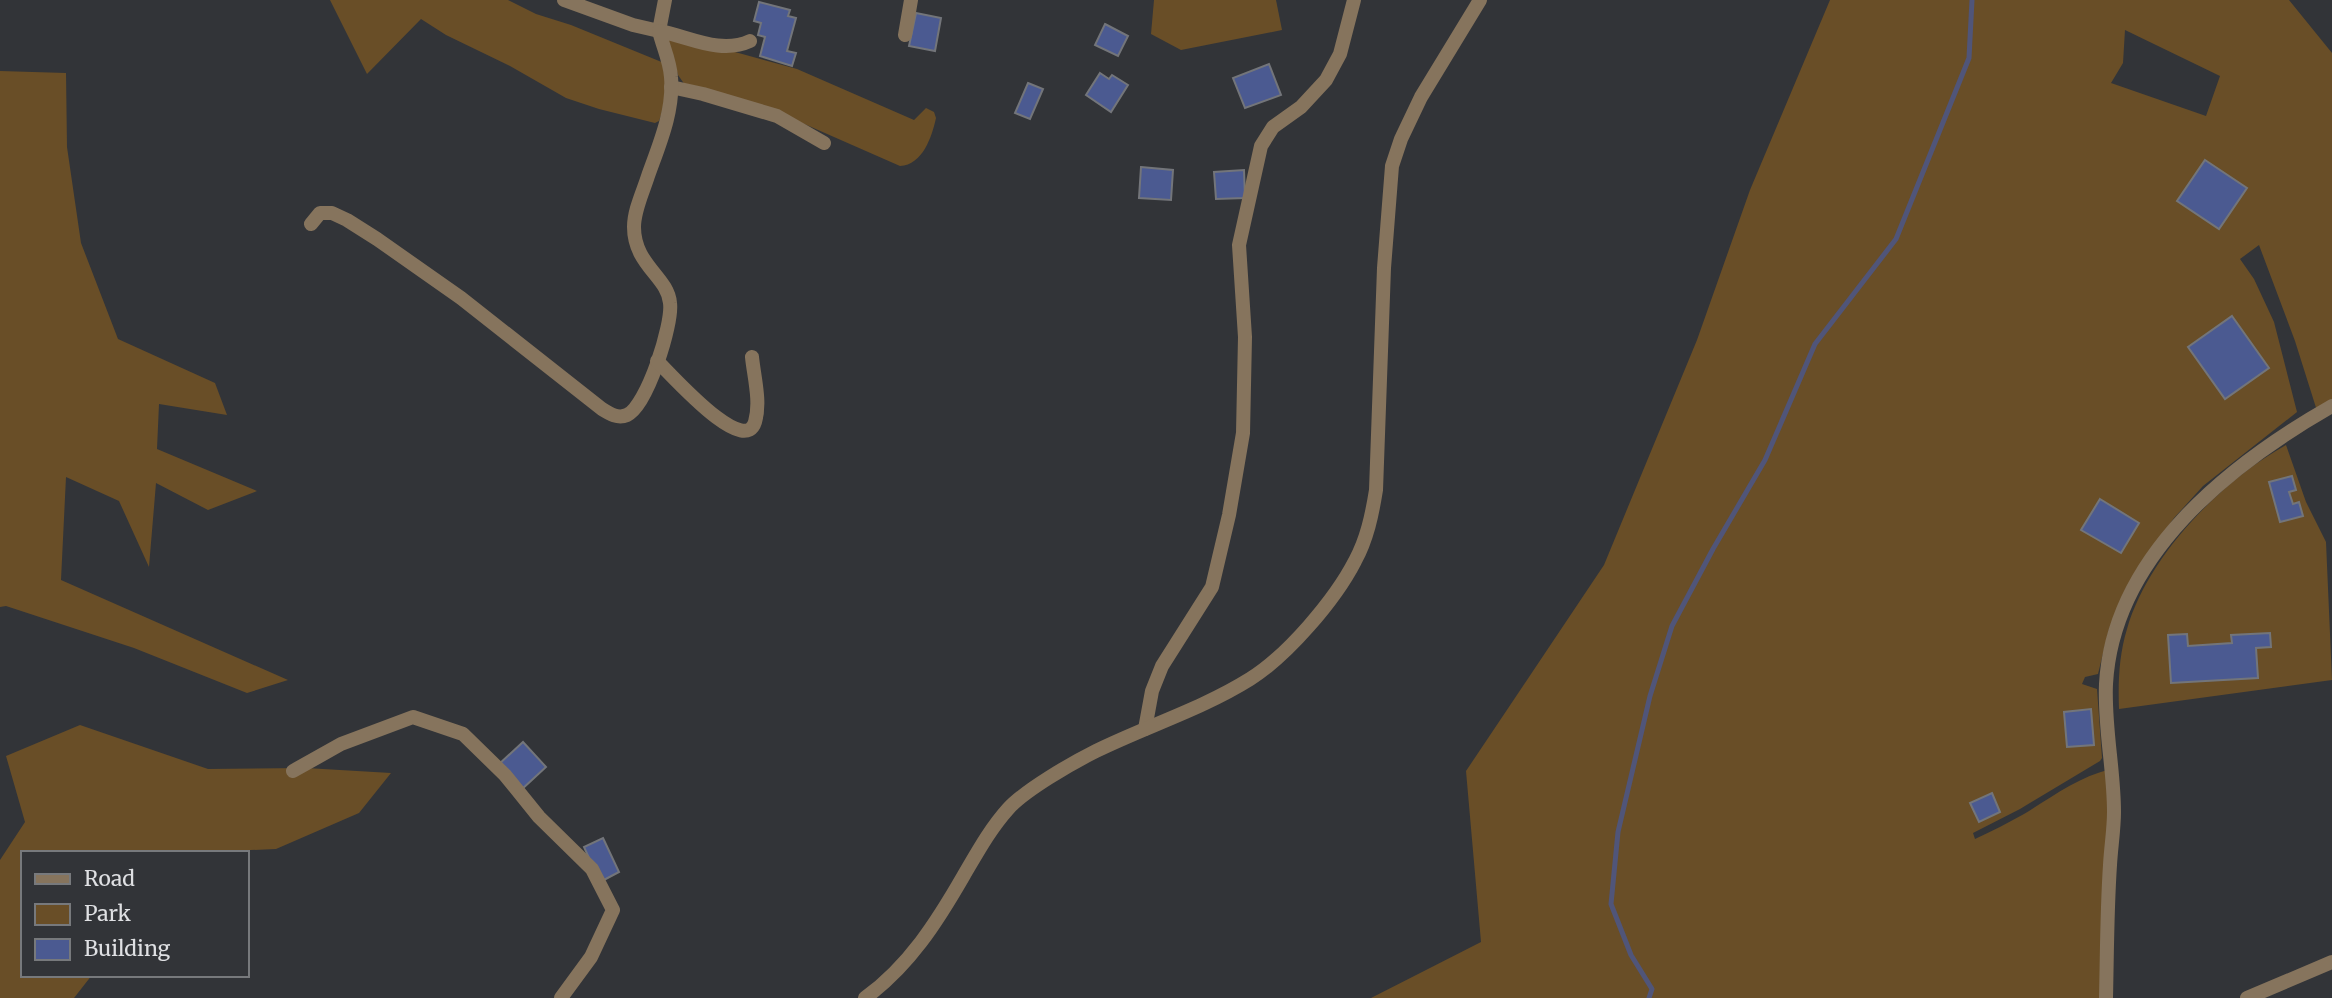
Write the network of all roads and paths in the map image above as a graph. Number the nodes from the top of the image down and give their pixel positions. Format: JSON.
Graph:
{"nodes":[{"id":1,"x":564,"y":0,"type":"edge"},
{"id":2,"x":665,"y":0,"type":"edge"},
{"id":3,"x":911,"y":0,"type":"edge"},
{"id":4,"x":1354,"y":0,"type":"edge"},
{"id":5,"x":1480,"y":0,"type":"edge"},
{"id":6,"x":659,"y":31,"type":"junction"},
{"id":7,"x":905,"y":35,"type":"dead end"},
{"id":8,"x":750,"y":41,"type":"dead end"},
{"id":9,"x":671,"y":87,"type":"junction"},
{"id":10,"x":824,"y":143,"type":"dead end"},
{"id":11,"x":311,"y":224,"type":"dead end"},
{"id":12,"x":752,"y":357,"type":"dead end"},
{"id":13,"x":657,"y":361,"type":"junction"},
{"id":14,"x":2332,"y":406,"type":"edge"},
{"id":15,"x":1145,"y":729,"type":"junction"},
{"id":16,"x":293,"y":771,"type":"dead end"},
{"id":17,"x":2332,"y":962,"type":"edge"},
{"id":18,"x":561,"y":998,"type":"edge"},
{"id":19,"x":865,"y":998,"type":"edge"},
{"id":20,"x":2106,"y":998,"type":"edge"},
{"id":21,"x":2247,"y":998,"type":"edge"}],
"edges":[{"from":1,"to":6,"type":"street"},
{"from":2,"to":6,"type":"street"},
{"from":3,"to":7,"type":"street"},
{"from":4,"to":15,"type":"street"},
{"from":5,"to":15,"type":"street"},
{"from":6,"to":8,"type":"street"},
{"from":6,"to":9,"type":"street"},
{"from":9,"to":10,"type":"street"},
{"from":9,"to":13,"type":"street"},
{"from":11,"to":13,"type":"street"},
{"from":12,"to":13,"type":"street"},
{"from":14,"to":20,"type":"street"},
{"from":15,"to":19,"type":"street"},
{"from":16,"to":18,"type":"street"},
{"from":17,"to":21,"type":"street"}]}
